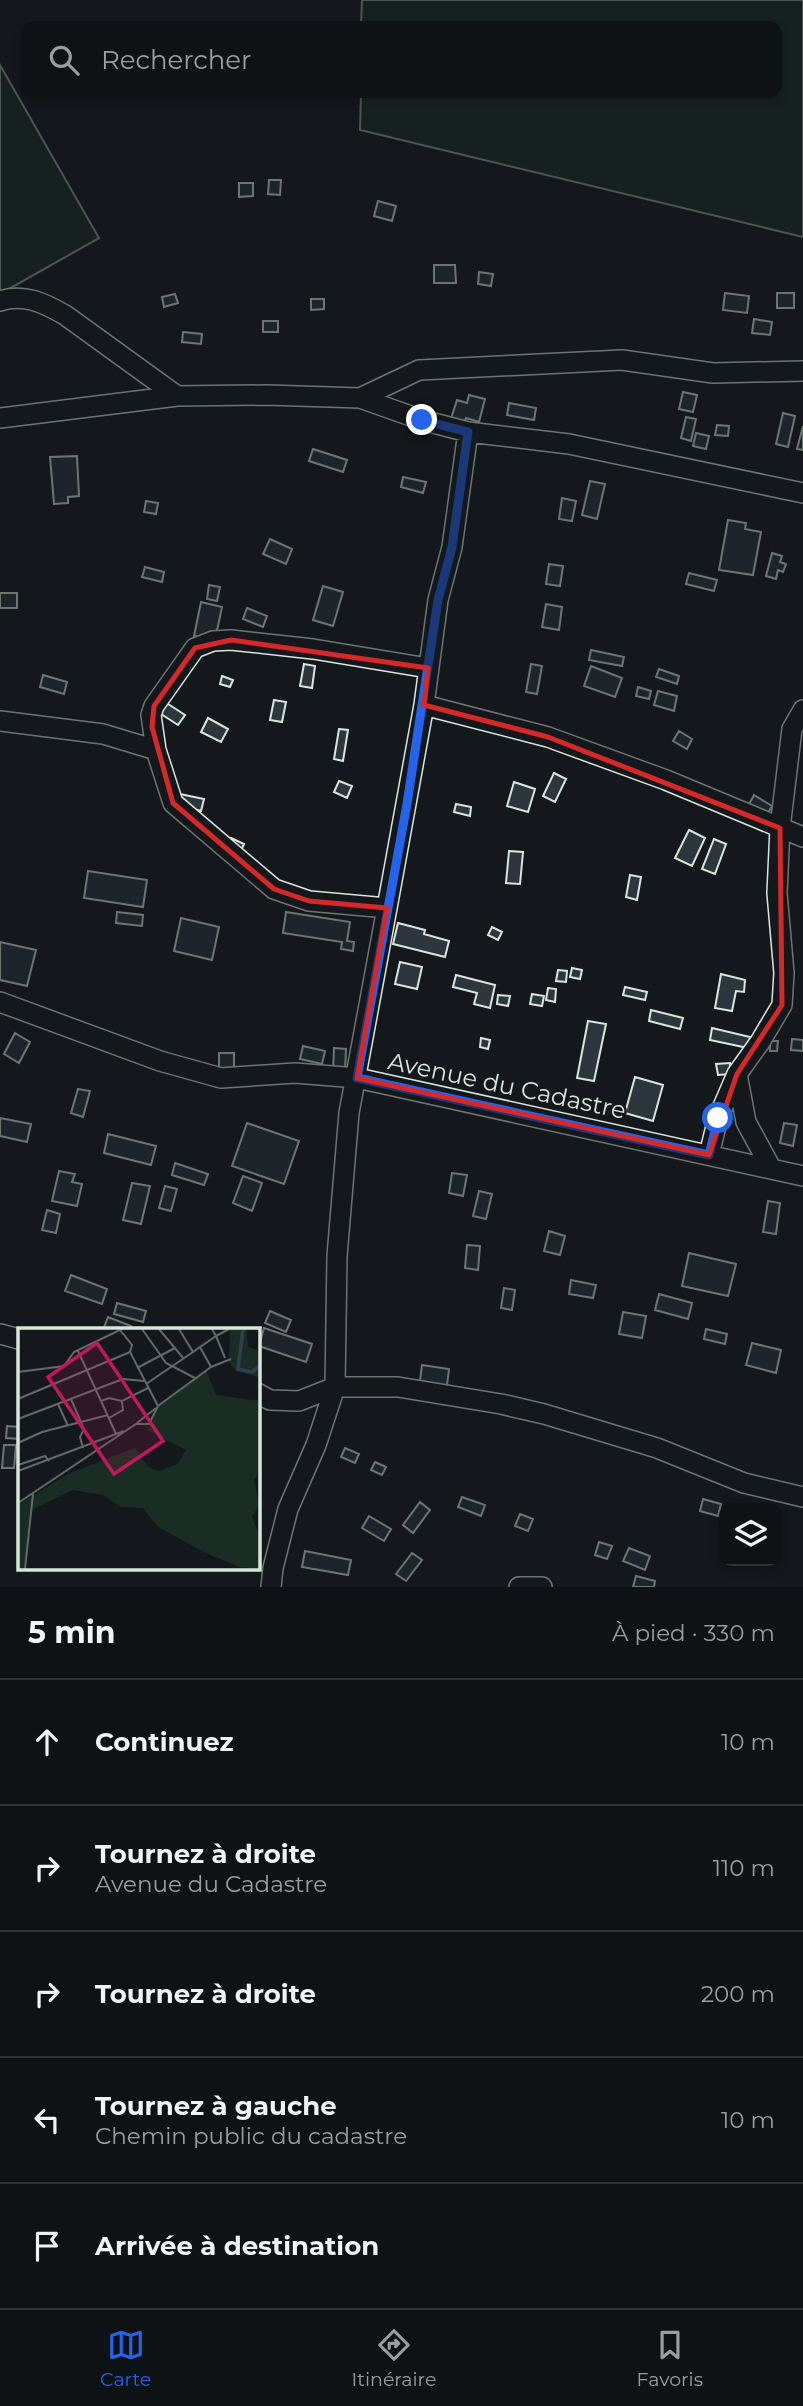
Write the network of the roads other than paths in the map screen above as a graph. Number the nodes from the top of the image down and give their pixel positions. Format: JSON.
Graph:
{"nodes":[{"id":1,"x":0,"y":301,"type":"edge"},
{"id":2,"x":803,"y":371,"type":"edge"},
{"id":3,"x":177,"y":396,"type":"junction"},
{"id":4,"x":360,"y":398,"type":"junction"},
{"id":5,"x":0,"y":418,"type":"edge"},
{"id":6,"x":468,"y":432,"type":"junction"},
{"id":7,"x":803,"y":493,"type":"edge"},
{"id":8,"x":428,"y":668,"type":"junction"},
{"id":9,"x":424,"y":705,"type":"junction"},
{"id":10,"x":803,"y":710,"type":"edge"},
{"id":11,"x":0,"y":721,"type":"edge"},
{"id":12,"x":156,"y":750,"type":"junction"},
{"id":13,"x":780,"y":828,"type":"junction"},
{"id":14,"x":803,"y":836,"type":"edge"},
{"id":15,"x":387,"y":908,"type":"junction"},
{"id":16,"x":0,"y":1002,"type":"edge"},
{"id":17,"x":737,"y":1074,"type":"junction"},
{"id":18,"x":357,"y":1078,"type":"junction"},
{"id":19,"x":709,"y":1155,"type":"junction"},
{"id":20,"x":771,"y":1168,"type":"junction"},
{"id":21,"x":803,"y":1176,"type":"edge"},
{"id":22,"x":0,"y":1334,"type":"edge"},
{"id":23,"x":18,"y":1339,"type":"edge"},
{"id":24,"x":335,"y":1387,"type":"junction"},
{"id":25,"x":259,"y":1394,"type":"edge"},
{"id":26,"x":803,"y":1497,"type":"edge"},
{"id":27,"x":271,"y":1587,"type":"edge"},
{"id":28,"x":519,"y":1587,"type":"edge"},
{"id":29,"x":542,"y":1587,"type":"edge"}],
"edges":[{"from":1,"to":3,"type":"street"},
{"from":2,"to":4,"type":"street"},
{"from":3,"to":4,"type":"street"},
{"from":3,"to":5,"type":"street"},
{"from":4,"to":6,"type":"street"},
{"from":6,"to":7,"type":"street"},
{"from":6,"to":8,"type":"street"},
{"from":8,"to":9,"type":"street"},
{"from":8,"to":12,"type":"street"},
{"from":9,"to":13,"type":"street"},
{"from":9,"to":15,"type":"street"},
{"from":10,"to":13,"type":"street"},
{"from":11,"to":12,"type":"street"},
{"from":12,"to":15,"type":"street"},
{"from":13,"to":14,"type":"street"},
{"from":13,"to":17,"type":"street"},
{"from":15,"to":18,"type":"street"},
{"from":16,"to":18,"type":"street","name":"Avenue du Cadastre"},
{"from":17,"to":19,"type":"street"},
{"from":17,"to":20,"type":"street"},
{"from":18,"to":19,"type":"street","name":"Avenue du Cadastre"},
{"from":18,"to":24,"type":"street"},
{"from":19,"to":20,"type":"street","name":"Avenue du Cadastre"},
{"from":20,"to":21,"type":"street","name":"Avenue du Cadastre"},
{"from":22,"to":23,"type":"street"},
{"from":24,"to":25,"type":"street"},
{"from":24,"to":26,"type":"street"},
{"from":24,"to":27,"type":"street"},
{"from":28,"to":29,"type":"street"}]}
